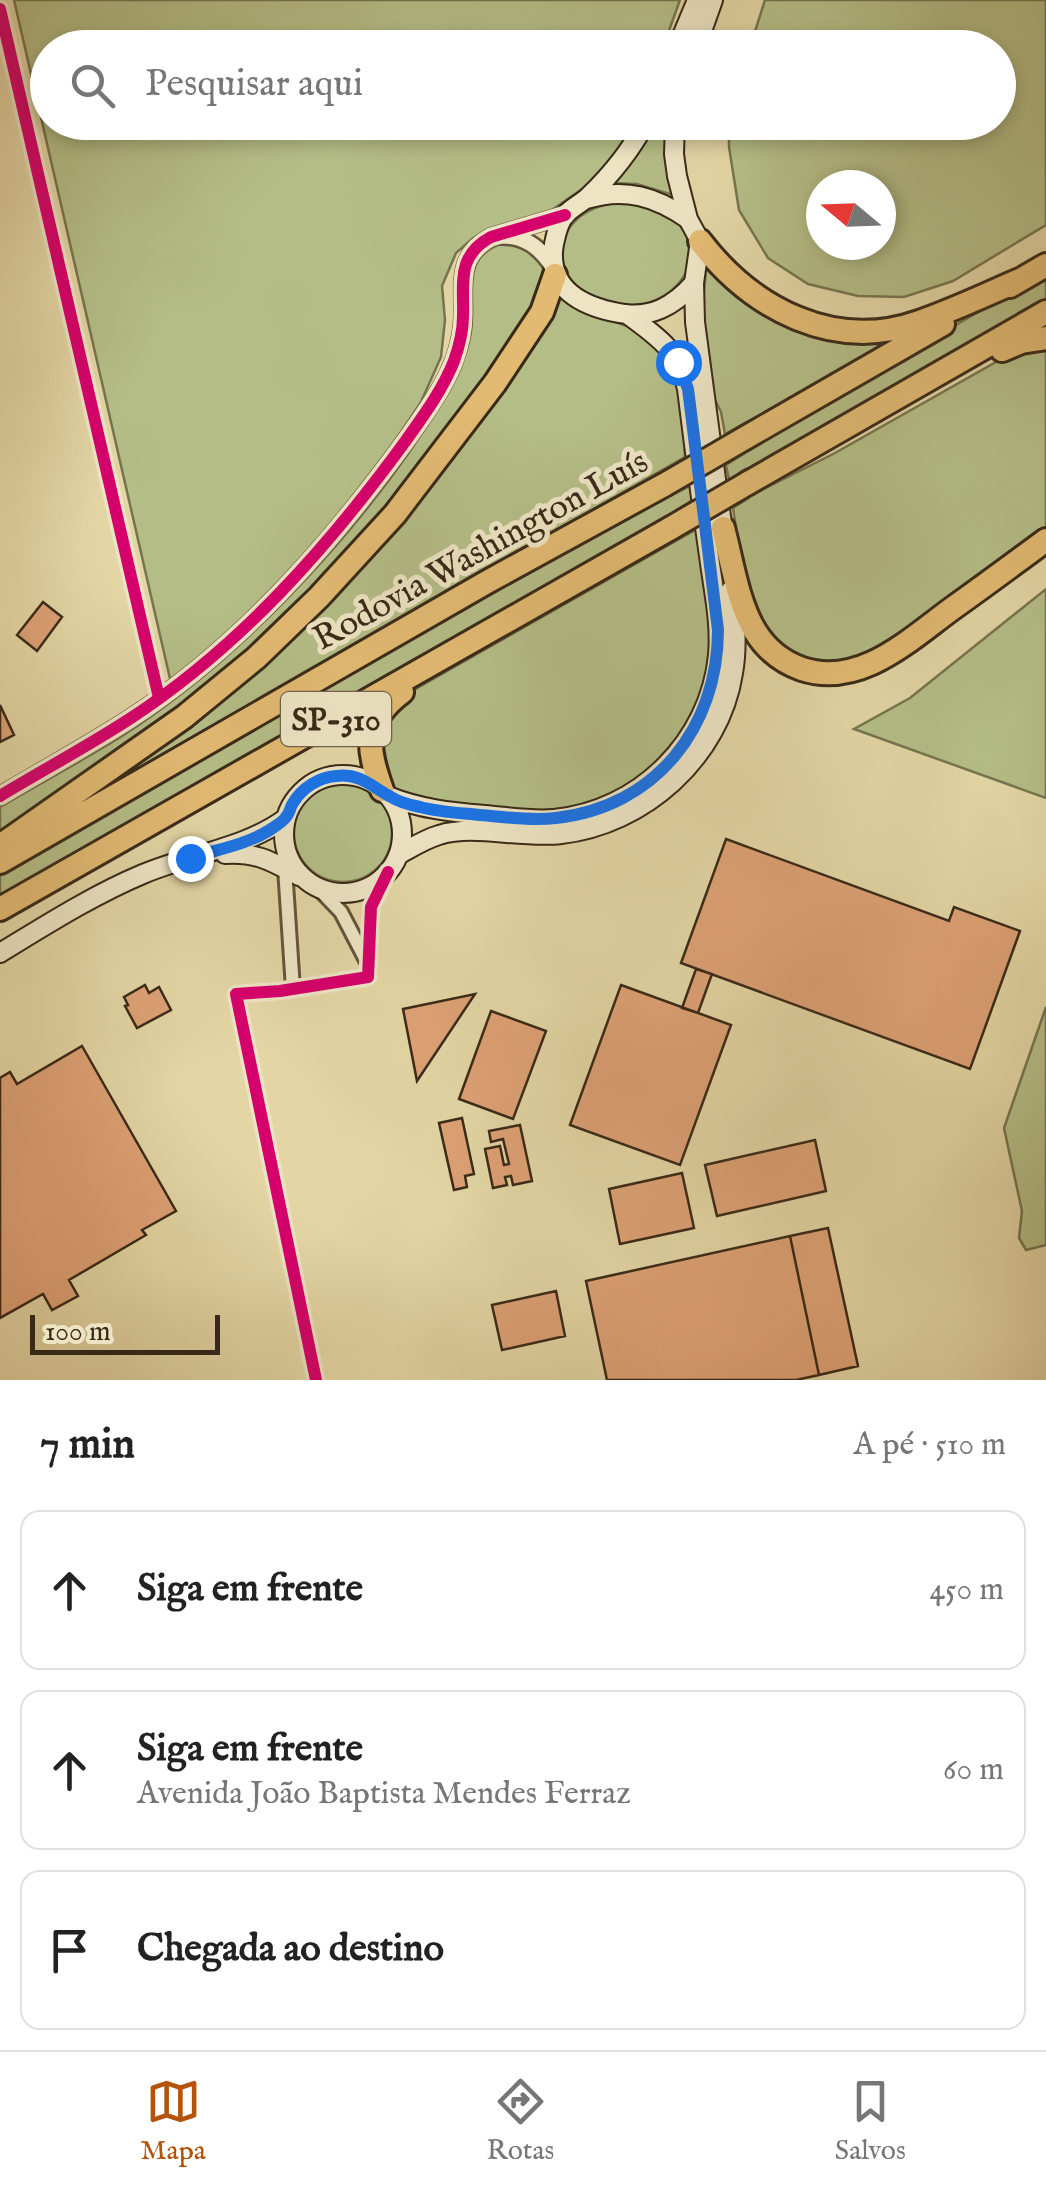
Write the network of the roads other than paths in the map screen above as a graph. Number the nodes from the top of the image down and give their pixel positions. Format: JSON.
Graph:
{"nodes":[{"id":1,"x":697,"y":0,"type":"edge"},
{"id":2,"x":714,"y":0,"type":"edge"},
{"id":3,"x":0,"y":9,"type":"edge"},
{"id":4,"x":684,"y":30,"type":"edge"},
{"id":5,"x":703,"y":30,"type":"edge"},
{"id":6,"x":30,"y":140,"type":"edge"},
{"id":7,"x":30,"y":140,"type":"edge"},
{"id":8,"x":636,"y":140,"type":"edge"},
{"id":9,"x":675,"y":140,"type":"edge"},
{"id":10,"x":586,"y":199,"type":"junction"},
{"id":11,"x":565,"y":215,"type":"junction"},
{"id":12,"x":688,"y":219,"type":"junction"},
{"id":13,"x":491,"y":237,"type":"junction"},
{"id":14,"x":700,"y":241,"type":"junction"},
{"id":15,"x":1046,"y":265,"type":"edge"},
{"id":16,"x":554,"y":271,"type":"junction"},
{"id":17,"x":1020,"y":280,"type":"junction"},
{"id":18,"x":694,"y":282,"type":"junction"},
{"id":19,"x":1046,"y":312,"type":"edge"},
{"id":20,"x":627,"y":314,"type":"junction"},
{"id":21,"x":1046,"y":338,"type":"edge"},
{"id":22,"x":899,"y":397,"type":"junction"},
{"id":23,"x":723,"y":528,"type":"junction"},
{"id":24,"x":1046,"y":540,"type":"edge"},
{"id":25,"x":494,"y":629,"type":"junction"},
{"id":26,"x":158,"y":698,"type":"junction"},
{"id":27,"x":385,"y":793,"type":"junction"},
{"id":28,"x":0,"y":796,"type":"edge"},
{"id":29,"x":286,"y":818,"type":"junction"},
{"id":30,"x":0,"y":846,"type":"edge"},
{"id":31,"x":398,"y":855,"type":"junction"},
{"id":32,"x":190,"y":858,"type":"junction"},
{"id":33,"x":285,"y":860,"type":"junction"},
{"id":34,"x":0,"y":862,"type":"edge"},
{"id":35,"x":388,"y":872,"type":"junction"},
{"id":36,"x":311,"y":883,"type":"junction"},
{"id":37,"x":0,"y":909,"type":"edge"},
{"id":38,"x":0,"y":953,"type":"edge"},
{"id":39,"x":369,"y":967,"type":"junction"},
{"id":40,"x":293,"y":989,"type":"junction"},
{"id":41,"x":316,"y":1380,"type":"edge"}],
"edges":[{"from":1,"to":4,"type":"main road"},
{"from":2,"to":5,"type":"main road"},
{"from":3,"to":6,"type":"street"},
{"from":7,"to":26,"type":"street"},
{"from":8,"to":10,"type":"main road"},
{"from":9,"to":12,"type":"main road"},
{"from":10,"to":11,"type":"main road"},
{"from":10,"to":12,"type":"main road"},
{"from":11,"to":13,"type":"street"},
{"from":11,"to":16,"type":"main road"},
{"from":12,"to":14,"type":"main road"},
{"from":13,"to":16,"type":"street"},
{"from":13,"to":26,"type":"street"},
{"from":14,"to":17,"type":"highway"},
{"from":14,"to":18,"type":"main road"},
{"from":15,"to":17,"type":"highway","name":"Rodovia Washington Luís","number":"SP-310"},
{"from":16,"to":20,"type":"main road"},
{"from":16,"to":30,"type":"highway"},
{"from":17,"to":34,"type":"highway","name":"Rodovia Washington Luís","number":"SP-310","bridge":true},
{"from":18,"to":20,"type":"main road"},
{"from":18,"to":23,"type":"main road"},
{"from":19,"to":22,"type":"highway","number":"SP-310"},
{"from":20,"to":27,"type":"main road"},
{"from":21,"to":22,"type":"highway"},
{"from":22,"to":25,"type":"highway","number":"SP-310","bridge":true},
{"from":23,"to":24,"type":"highway"},
{"from":23,"to":31,"type":"main road"},
{"from":25,"to":27,"type":"highway"},
{"from":25,"to":37,"type":"highway","number":"SP-310"},
{"from":26,"to":28,"type":"street"},
{"from":27,"to":29,"type":"main road"},
{"from":27,"to":31,"type":"main road"},
{"from":29,"to":32,"type":"main road"},
{"from":29,"to":33,"type":"main road"},
{"from":31,"to":35,"type":"main road"},
{"from":32,"to":33,"type":"main road"},
{"from":32,"to":38,"type":"main road"},
{"from":33,"to":36,"type":"main road"},
{"from":33,"to":40,"type":"street"},
{"from":35,"to":36,"type":"main road"},
{"from":35,"to":39,"type":"street"},
{"from":36,"to":39,"type":"street"},
{"from":39,"to":40,"type":"street"},
{"from":40,"to":41,"type":"street"}]}
